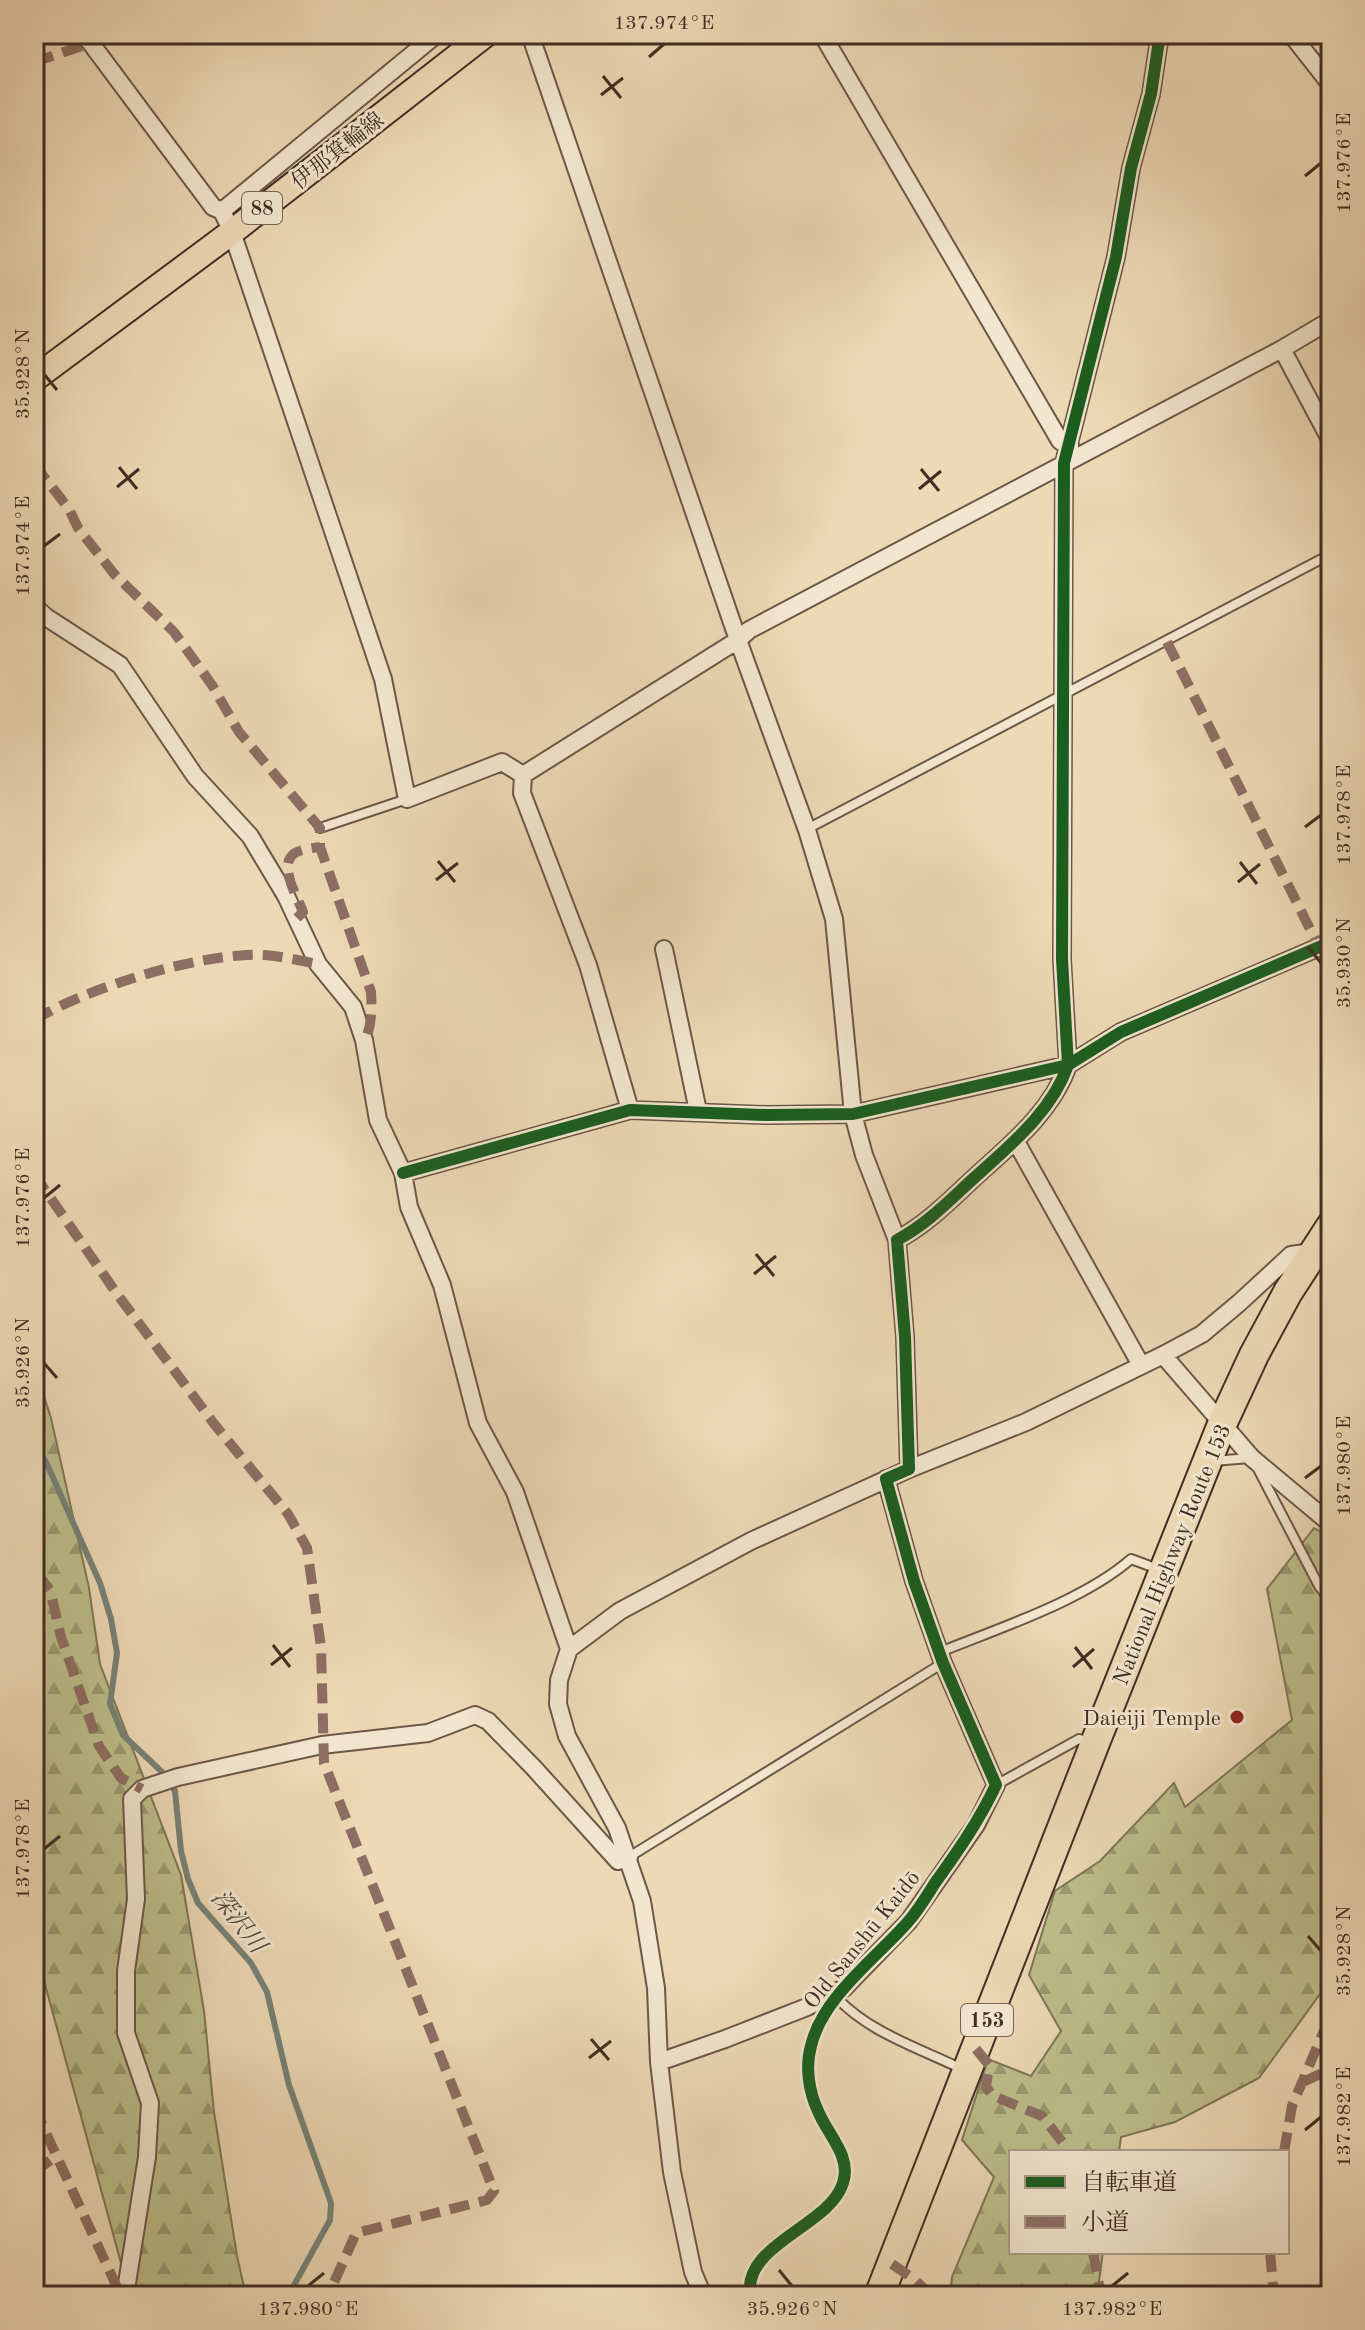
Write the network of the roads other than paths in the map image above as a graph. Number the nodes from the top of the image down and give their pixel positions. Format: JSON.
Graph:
{"nodes":[{"id":1,"x":84,"y":34,"type":"edge"},
{"id":2,"x":437,"y":34,"type":"edge"},
{"id":3,"x":486,"y":34,"type":"edge"},
{"id":4,"x":530,"y":34,"type":"edge"},
{"id":5,"x":822,"y":34,"type":"edge"},
{"id":6,"x":1160,"y":34,"type":"edge"},
{"id":7,"x":1291,"y":34,"type":"edge"},
{"id":8,"x":1331,"y":85,"type":"edge"},
{"id":9,"x":227,"y":221,"type":"junction"},
{"id":10,"x":1331,"y":320,"type":"edge"},
{"id":11,"x":1282,"y":349,"type":"junction"},
{"id":12,"x":34,"y":379,"type":"edge"},
{"id":13,"x":1331,"y":441,"type":"edge"},
{"id":14,"x":1070,"y":446,"type":"junction"},
{"id":15,"x":1064,"y":463,"type":"junction"},
{"id":16,"x":1331,"y":554,"type":"edge"},
{"id":17,"x":34,"y":606,"type":"edge"},
{"id":18,"x":738,"y":640,"type":"junction"},
{"id":19,"x":1062,"y":695,"type":"junction"},
{"id":20,"x":523,"y":775,"type":"junction"},
{"id":21,"x":407,"y":799,"type":"junction"},
{"id":22,"x":320,"y":828,"type":"dead end"},
{"id":23,"x":807,"y":830,"type":"junction"},
{"id":24,"x":1331,"y":942,"type":"edge"},
{"id":25,"x":664,"y":949,"type":"dead end"},
{"id":26,"x":1068,"y":1065,"type":"junction"},
{"id":27,"x":630,"y":1110,"type":"junction"},
{"id":28,"x":698,"y":1111,"type":"junction"},
{"id":29,"x":853,"y":1114,"type":"junction"},
{"id":30,"x":1015,"y":1140,"type":"junction"},
{"id":31,"x":403,"y":1173,"type":"junction"},
{"id":32,"x":1331,"y":1226,"type":"edge"},
{"id":33,"x":897,"y":1240,"type":"junction"},
{"id":34,"x":1312,"y":1252,"type":"junction"},
{"id":35,"x":1163,"y":1355,"type":"junction"},
{"id":36,"x":1141,"y":1365,"type":"junction"},
{"id":37,"x":1223,"y":1422,"type":"junction"},
{"id":38,"x":1252,"y":1458,"type":"junction"},
{"id":39,"x":1208,"y":1461,"type":"junction"},
{"id":40,"x":909,"y":1469,"type":"junction"},
{"id":41,"x":886,"y":1479,"type":"junction"},
{"id":42,"x":1331,"y":1524,"type":"edge"},
{"id":43,"x":1163,"y":1571,"type":"junction"},
{"id":44,"x":1331,"y":1601,"type":"edge"},
{"id":45,"x":569,"y":1649,"type":"junction"},
{"id":46,"x":941,"y":1658,"type":"junction"},
{"id":47,"x":1095,"y":1743,"type":"junction"},
{"id":48,"x":996,"y":1785,"type":"junction"},
{"id":49,"x":629,"y":1857,"type":"junction"},
{"id":50,"x":841,"y":1993,"type":"junction"},
{"id":51,"x":659,"y":2062,"type":"junction"},
{"id":52,"x":966,"y":2071,"type":"junction"},
{"id":53,"x":702,"y":2295,"type":"edge"},
{"id":54,"x":125,"y":2296,"type":"edge"},
{"id":55,"x":750,"y":2296,"type":"edge"},
{"id":56,"x":879,"y":2296,"type":"edge"}],
"edges":[{"from":1,"to":9,"type":"street"},
{"from":2,"to":9,"type":"street"},
{"from":3,"to":9,"type":"main road","name":"伊那箕輪線","number":"88"},
{"from":4,"to":18,"type":"street"},
{"from":5,"to":14,"type":"street"},
{"from":6,"to":14,"type":"street"},
{"from":7,"to":8,"type":"street"},
{"from":9,"to":12,"type":"main road","name":"伊那箕輪線","number":"88"},
{"from":9,"to":21,"type":"street"},
{"from":10,"to":11,"type":"street"},
{"from":11,"to":13,"type":"street"},
{"from":11,"to":15,"type":"street"},
{"from":14,"to":15,"type":"street"},
{"from":15,"to":18,"type":"street"},
{"from":15,"to":19,"type":"street"},
{"from":16,"to":19,"type":"lane"},
{"from":17,"to":31,"type":"street"},
{"from":18,"to":20,"type":"street"},
{"from":18,"to":23,"type":"street"},
{"from":19,"to":23,"type":"lane"},
{"from":19,"to":26,"type":"street"},
{"from":20,"to":21,"type":"street"},
{"from":20,"to":27,"type":"street"},
{"from":21,"to":22,"type":"lane"},
{"from":23,"to":29,"type":"street"},
{"from":24,"to":26,"type":"street"},
{"from":25,"to":28,"type":"street"},
{"from":26,"to":29,"type":"street"},
{"from":26,"to":30,"type":"street"},
{"from":27,"to":28,"type":"street"},
{"from":27,"to":31,"type":"street"},
{"from":28,"to":29,"type":"street"},
{"from":29,"to":33,"type":"street"},
{"from":30,"to":33,"type":"street"},
{"from":30,"to":36,"type":"street"},
{"from":31,"to":45,"type":"street"},
{"from":32,"to":34,"type":"highway","name":"National Highway Route 153","number":"153"},
{"from":33,"to":40,"type":"street"},
{"from":34,"to":35,"type":"street"},
{"from":34,"to":37,"type":"highway","name":"National Highway Route 153","number":"153"},
{"from":35,"to":36,"type":"street"},
{"from":35,"to":37,"type":"street"},
{"from":36,"to":40,"type":"street"},
{"from":37,"to":38,"type":"street"},
{"from":37,"to":39,"type":"highway","name":"National Highway Route 153","number":"153"},
{"from":38,"to":39,"type":"lane"},
{"from":38,"to":42,"type":"street"},
{"from":38,"to":44,"type":"lane"},
{"from":39,"to":43,"type":"highway","name":"National Highway Route 153","number":"153"},
{"from":40,"to":41,"type":"street"},
{"from":41,"to":45,"type":"street"},
{"from":41,"to":46,"type":"street"},
{"from":43,"to":46,"type":"lane"},
{"from":43,"to":47,"type":"highway","name":"National Highway Route 153","number":"153"},
{"from":45,"to":49,"type":"street"},
{"from":46,"to":48,"type":"street"},
{"from":46,"to":49,"type":"lane"},
{"from":47,"to":48,"type":"lane"},
{"from":47,"to":52,"type":"highway","name":"National Highway Route 153","number":"153"},
{"from":48,"to":50,"type":"street","name":"Old Sanshū Kaidō"},
{"from":49,"to":51,"type":"street"},
{"from":49,"to":54,"type":"street"},
{"from":50,"to":51,"type":"street"},
{"from":50,"to":52,"type":"lane"},
{"from":50,"to":55,"type":"lane","name":"Old Sanshū Kaidō"},
{"from":51,"to":53,"type":"street"},
{"from":52,"to":56,"type":"highway","name":"National Highway Route 153","number":"153"}]}
